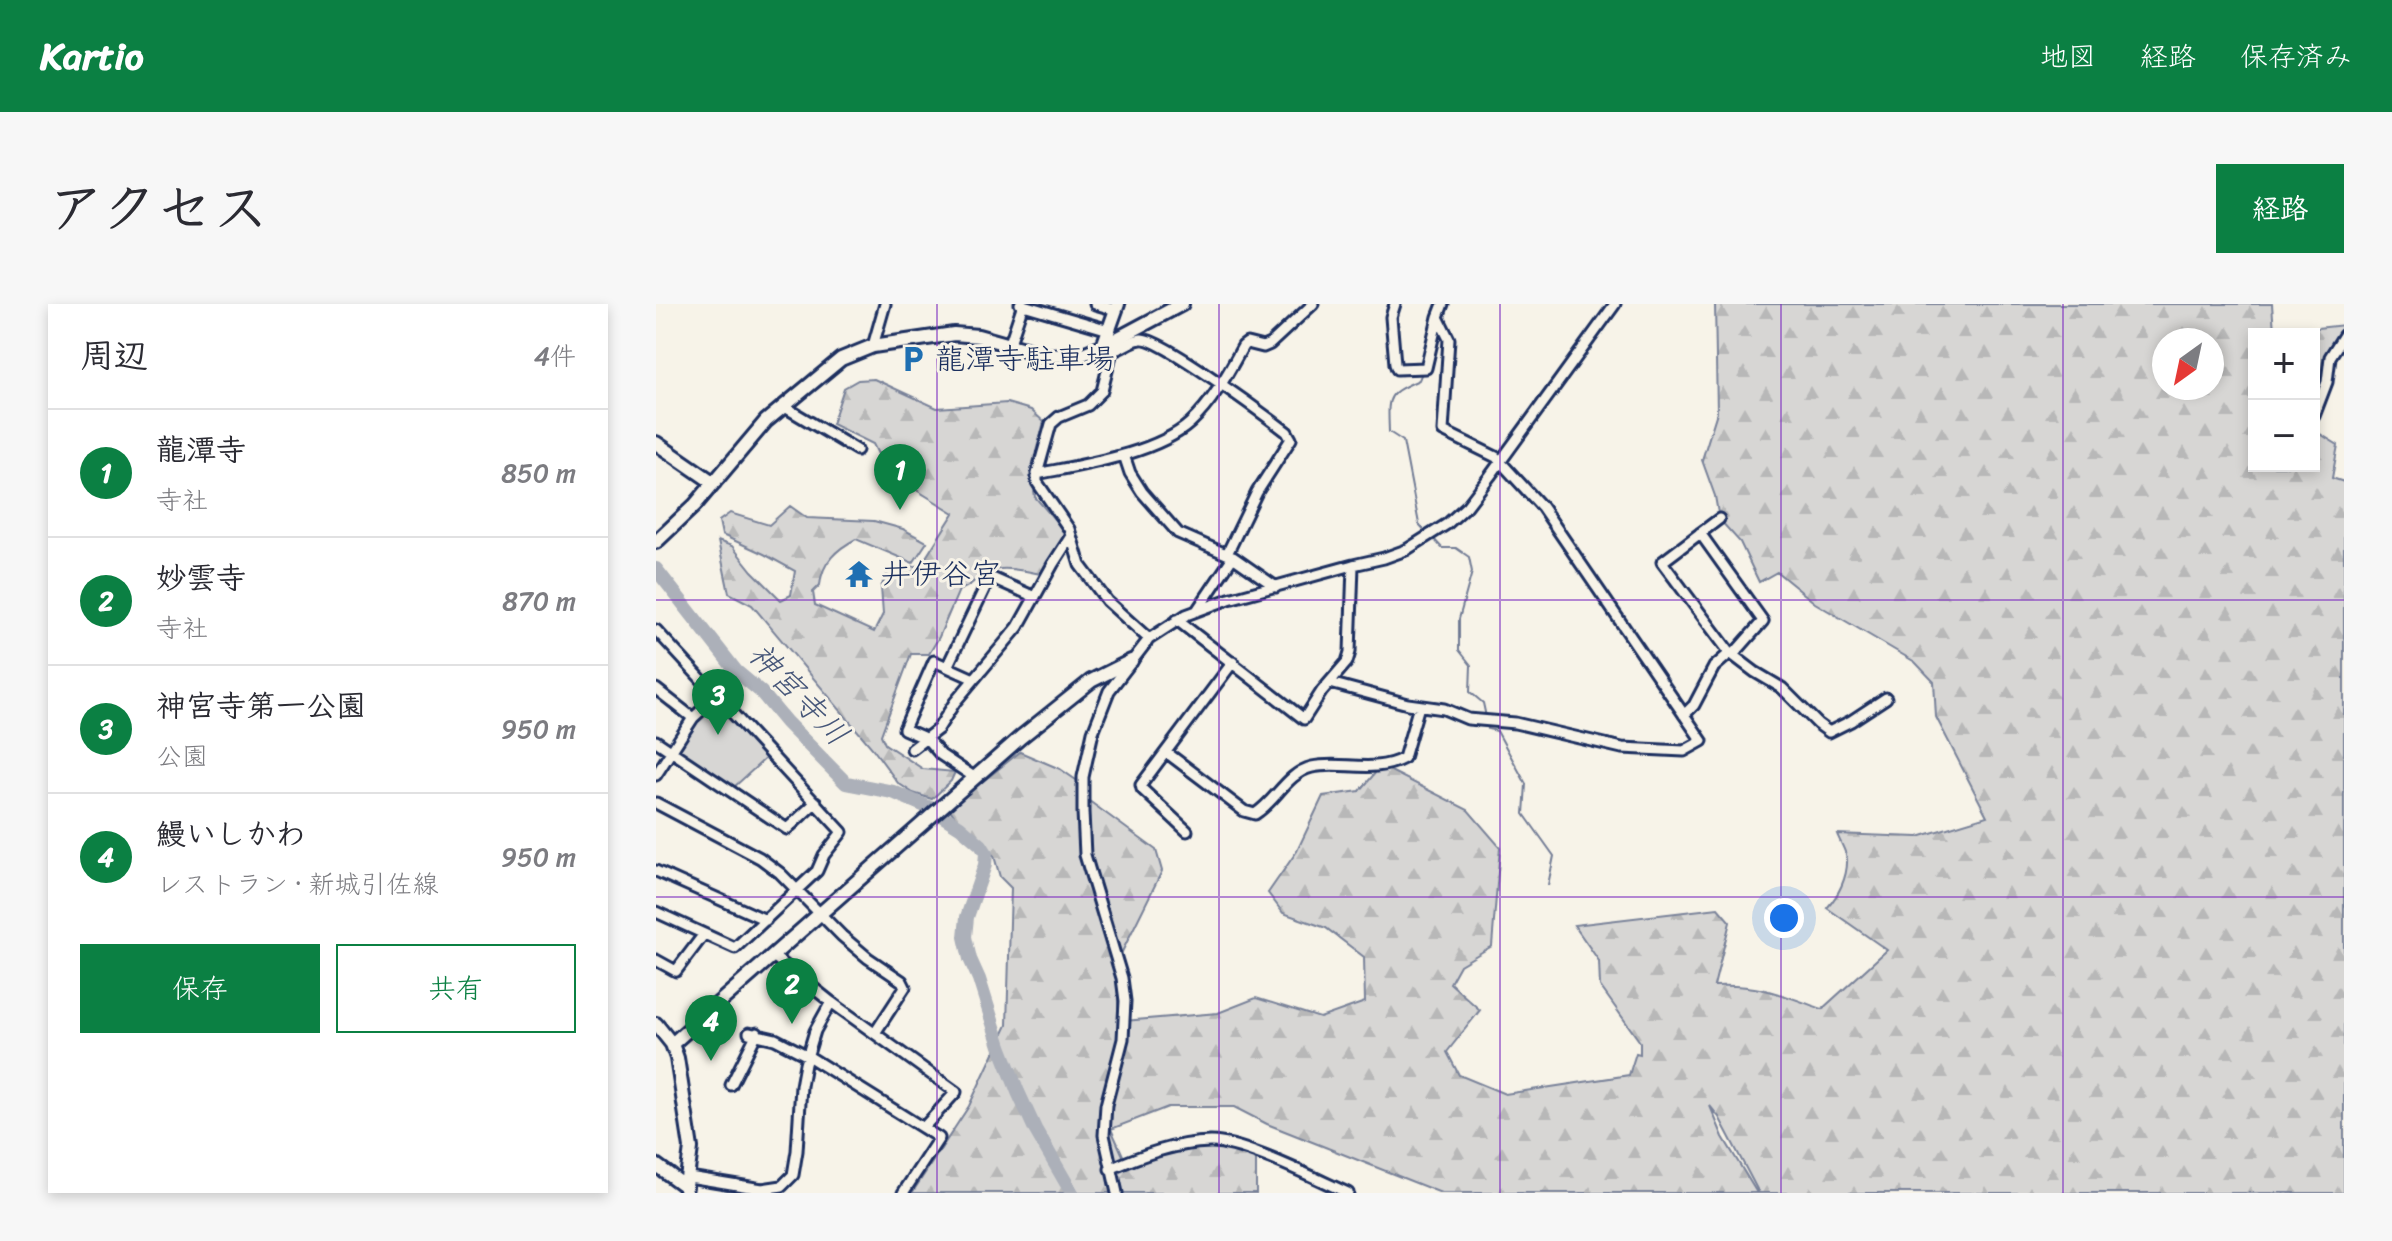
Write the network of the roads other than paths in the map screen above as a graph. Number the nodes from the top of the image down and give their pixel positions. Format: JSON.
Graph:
{"nodes":[{"id":1,"x":885,"y":304,"type":"edge"},
{"id":2,"x":1022,"y":304,"type":"edge"},
{"id":3,"x":1095,"y":304,"type":"edge"},
{"id":4,"x":1182,"y":304,"type":"edge"},
{"id":5,"x":1313,"y":304,"type":"edge"},
{"id":6,"x":1395,"y":304,"type":"edge"},
{"id":7,"x":1443,"y":304,"type":"edge"},
{"id":8,"x":1615,"y":304,"type":"edge"},
{"id":9,"x":1117,"y":307,"type":"edge"},
{"id":10,"x":1438,"y":317,"type":"junction"},
{"id":11,"x":2344,"y":335,"type":"edge"},
{"id":12,"x":1109,"y":342,"type":"junction"},
{"id":13,"x":873,"y":346,"type":"junction"},
{"id":14,"x":1009,"y":346,"type":"junction"},
{"id":15,"x":1221,"y":385,"type":"junction"},
{"id":16,"x":2320,"y":400,"type":"edge"},
{"id":17,"x":783,"y":406,"type":"junction"},
{"id":18,"x":656,"y":443,"type":"edge"},
{"id":19,"x":857,"y":450,"type":"dead end"},
{"id":20,"x":1124,"y":455,"type":"junction"},
{"id":21,"x":1500,"y":462,"type":"junction"},
{"id":22,"x":1037,"y":474,"type":"junction"},
{"id":23,"x":714,"y":483,"type":"junction"},
{"id":24,"x":1719,"y":519,"type":"dead end"},
{"id":25,"x":1700,"y":533,"type":"junction"},
{"id":26,"x":1071,"y":536,"type":"junction"},
{"id":27,"x":660,"y":538,"type":"edge"},
{"id":28,"x":1230,"y":556,"type":"junction"},
{"id":29,"x":1353,"y":565,"type":"junction"},
{"id":30,"x":1276,"y":587,"type":"junction"},
{"id":31,"x":1035,"y":597,"type":"junction"},
{"id":32,"x":1198,"y":609,"type":"junction"},
{"id":33,"x":1177,"y":620,"type":"junction"},
{"id":34,"x":656,"y":630,"type":"edge"},
{"id":35,"x":1149,"y":639,"type":"junction"},
{"id":36,"x":1731,"y":654,"type":"junction"},
{"id":37,"x":1131,"y":661,"type":"junction"},
{"id":38,"x":1233,"y":662,"type":"junction"},
{"id":39,"x":947,"y":667,"type":"junction"},
{"id":40,"x":974,"y":679,"type":"junction"},
{"id":41,"x":1330,"y":683,"type":"junction"},
{"id":42,"x":656,"y":689,"type":"edge"},
{"id":43,"x":718,"y":695,"type":"junction"},
{"id":44,"x":1886,"y":698,"type":"dead end"},
{"id":45,"x":1419,"y":706,"type":"junction"},
{"id":46,"x":1684,"y":715,"type":"junction"},
{"id":47,"x":693,"y":718,"type":"junction"},
{"id":48,"x":927,"y":739,"type":"junction"},
{"id":49,"x":656,"y":741,"type":"edge"},
{"id":50,"x":912,"y":749,"type":"dead end"},
{"id":51,"x":672,"y":751,"type":"junction"},
{"id":52,"x":1166,"y":752,"type":"junction"},
{"id":53,"x":656,"y":775,"type":"edge"},
{"id":54,"x":974,"y":777,"type":"junction"},
{"id":55,"x":816,"y":802,"type":"junction"},
{"id":56,"x":656,"y":803,"type":"edge"},
{"id":57,"x":1187,"y":831,"type":"dead end"},
{"id":58,"x":656,"y":871,"type":"edge"},
{"id":59,"x":797,"y":891,"type":"junction"},
{"id":60,"x":656,"y":912,"type":"edge"},
{"id":61,"x":821,"y":914,"type":"junction"},
{"id":62,"x":766,"y":920,"type":"junction"},
{"id":63,"x":704,"y":934,"type":"junction"},
{"id":64,"x":773,"y":956,"type":"junction"},
{"id":65,"x":656,"y":960,"type":"edge"},
{"id":66,"x":831,"y":1002,"type":"junction"},
{"id":67,"x":656,"y":1024,"type":"edge"},
{"id":68,"x":875,"y":1033,"type":"junction"},
{"id":69,"x":672,"y":1044,"type":"junction"},
{"id":70,"x":808,"y":1056,"type":"junction"},
{"id":71,"x":731,"y":1085,"type":"dead end"},
{"id":72,"x":923,"y":1128,"type":"junction"},
{"id":73,"x":656,"y":1165,"type":"edge"},
{"id":74,"x":1110,"y":1169,"type":"junction"},
{"id":75,"x":687,"y":1186,"type":"edge"},
{"id":76,"x":903,"y":1193,"type":"edge"},
{"id":77,"x":1117,"y":1193,"type":"edge"},
{"id":78,"x":1348,"y":1193,"type":"edge"}],
"edges":[{"from":1,"to":13,"type":"street"},
{"from":2,"to":12,"type":"street"},
{"from":2,"to":14,"type":"street"},
{"from":3,"to":9,"type":"street"},
{"from":4,"to":12,"type":"main road"},
{"from":5,"to":15,"type":"street"},
{"from":6,"to":10,"type":"street"},
{"from":7,"to":10,"type":"street"},
{"from":8,"to":21,"type":"street"},
{"from":9,"to":12,"type":"main road"},
{"from":10,"to":21,"type":"street"},
{"from":11,"to":16,"type":"street"},
{"from":12,"to":14,"type":"main road"},
{"from":12,"to":15,"type":"street"},
{"from":12,"to":22,"type":"street"},
{"from":13,"to":14,"type":"main road"},
{"from":13,"to":17,"type":"main road"},
{"from":15,"to":20,"type":"street"},
{"from":15,"to":28,"type":"street"},
{"from":17,"to":19,"type":"street"},
{"from":17,"to":23,"type":"main road"},
{"from":18,"to":23,"type":"main road"},
{"from":20,"to":22,"type":"street"},
{"from":20,"to":28,"type":"street"},
{"from":21,"to":29,"type":"street"},
{"from":21,"to":46,"type":"street"},
{"from":22,"to":26,"type":"street"},
{"from":23,"to":27,"type":"main road"},
{"from":24,"to":25,"type":"street"},
{"from":25,"to":36,"type":"street"},
{"from":25,"to":36,"type":"street"},
{"from":26,"to":31,"type":"street"},
{"from":26,"to":35,"type":"street"},
{"from":28,"to":30,"type":"street"},
{"from":28,"to":32,"type":"street"},
{"from":29,"to":30,"type":"street"},
{"from":29,"to":41,"type":"street"},
{"from":30,"to":32,"type":"street"},
{"from":31,"to":39,"type":"street"},
{"from":31,"to":40,"type":"street"},
{"from":32,"to":33,"type":"street"},
{"from":33,"to":35,"type":"street"},
{"from":33,"to":38,"type":"street"},
{"from":34,"to":43,"type":"street"},
{"from":35,"to":37,"type":"street"},
{"from":36,"to":44,"type":"street"},
{"from":36,"to":46,"type":"street"},
{"from":37,"to":54,"type":"main road"},
{"from":37,"to":74,"type":"street"},
{"from":38,"to":41,"type":"street"},
{"from":38,"to":52,"type":"street"},
{"from":39,"to":40,"type":"street"},
{"from":39,"to":48,"type":"street"},
{"from":40,"to":48,"type":"street"},
{"from":41,"to":45,"type":"street"},
{"from":42,"to":47,"type":"street"},
{"from":43,"to":47,"type":"street"},
{"from":43,"to":55,"type":"street"},
{"from":45,"to":46,"type":"street"},
{"from":45,"to":52,"type":"street"},
{"from":47,"to":51,"type":"street"},
{"from":48,"to":50,"type":"street"},
{"from":48,"to":54,"type":"street"},
{"from":49,"to":51,"type":"street"},
{"from":51,"to":53,"type":"street"},
{"from":51,"to":55,"type":"street"},
{"from":52,"to":57,"type":"street"},
{"from":54,"to":61,"type":"main road"},
{"from":55,"to":59,"type":"street"},
{"from":56,"to":59,"type":"street"},
{"from":58,"to":62,"type":"street"},
{"from":59,"to":61,"type":"street"},
{"from":59,"to":62,"type":"street"},
{"from":60,"to":63,"type":"street"},
{"from":61,"to":64,"type":"main road"},
{"from":61,"to":68,"type":"street"},
{"from":62,"to":63,"type":"street"},
{"from":63,"to":65,"type":"street"},
{"from":64,"to":66,"type":"street"},
{"from":64,"to":69,"type":"main road"},
{"from":66,"to":68,"type":"street"},
{"from":66,"to":70,"type":"street"},
{"from":67,"to":69,"type":"main road"},
{"from":68,"to":72,"type":"street"},
{"from":69,"to":75,"type":"main road"},
{"from":70,"to":71,"type":"street"},
{"from":70,"to":72,"type":"street"},
{"from":70,"to":75,"type":"street"},
{"from":72,"to":76,"type":"street"},
{"from":73,"to":75,"type":"main road"},
{"from":74,"to":77,"type":"street"},
{"from":74,"to":78,"type":"street"}]}
